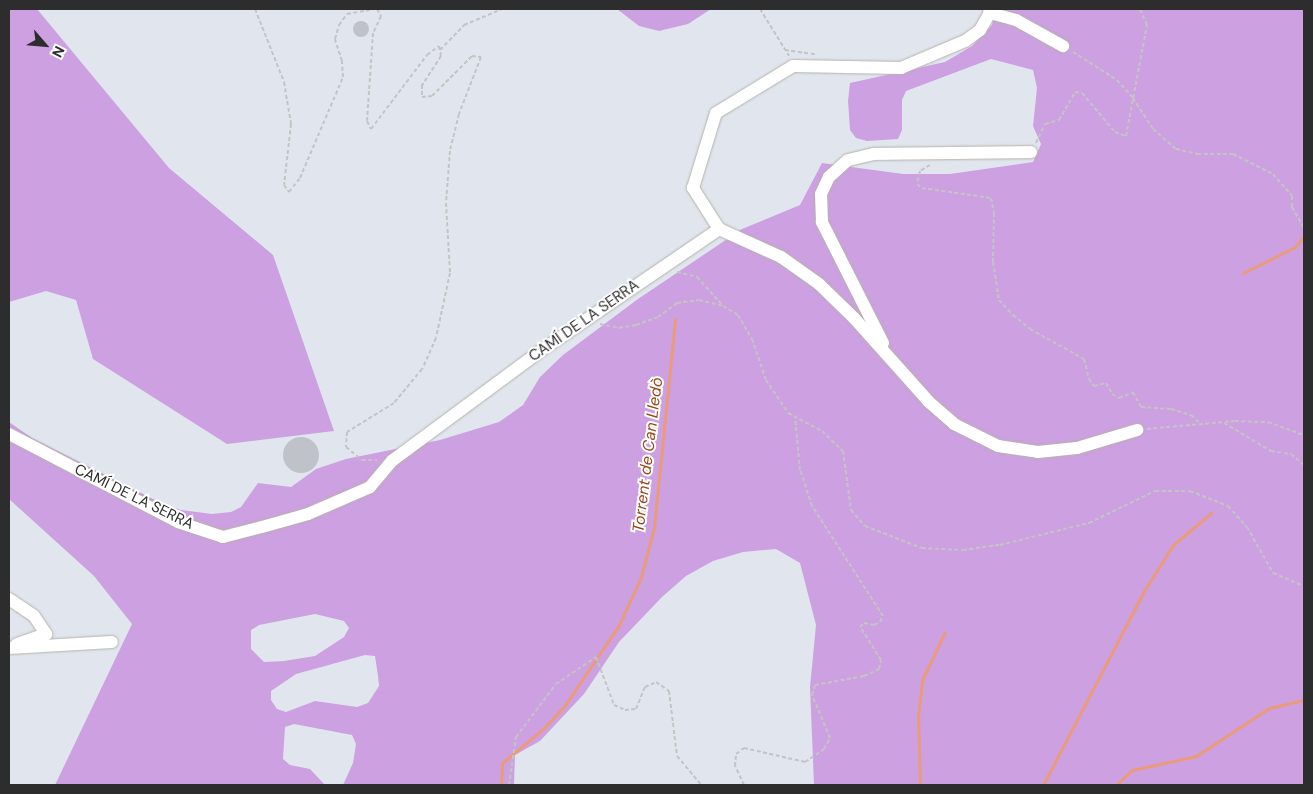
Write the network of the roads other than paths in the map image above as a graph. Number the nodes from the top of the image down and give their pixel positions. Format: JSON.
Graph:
{"nodes":[{"id":1,"x":989,"y":11,"type":"edge"},
{"id":2,"x":1063,"y":46,"type":"road end"},
{"id":3,"x":1031,"y":152,"type":"road end"},
{"id":4,"x":719,"y":228,"type":"junction"},
{"id":5,"x":891,"y":360,"type":"junction"},
{"id":6,"x":1137,"y":430,"type":"road end"},
{"id":7,"x":9,"y":434,"type":"edge"},
{"id":8,"x":9,"y":600,"type":"edge"},
{"id":9,"x":112,"y":642,"type":"dead end"},
{"id":10,"x":9,"y":648,"type":"edge"}],
"edges":[{"from":1,"to":2,"type":"street"},
{"from":1,"to":4,"type":"street"},
{"from":3,"to":5,"type":"street"},
{"from":4,"to":5,"type":"street"},
{"from":4,"to":7,"type":"street","name":"CAMÍ DE LA SERRA"},
{"from":5,"to":6,"type":"street"},
{"from":8,"to":10,"type":"street"},
{"from":9,"to":10,"type":"street"}]}
